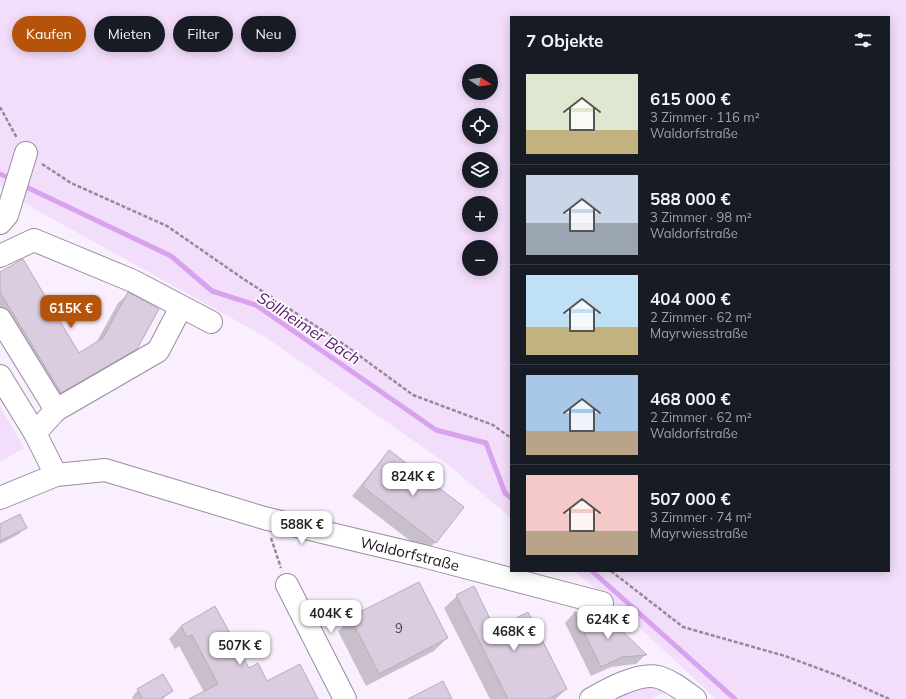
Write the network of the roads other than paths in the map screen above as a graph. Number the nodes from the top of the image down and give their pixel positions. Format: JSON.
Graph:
{"nodes":[{"id":1,"x":24,"y":158,"type":"road end"},
{"id":2,"x":0,"y":223,"type":"edge"},
{"id":3,"x":0,"y":256,"type":"edge"},
{"id":4,"x":181,"y":307,"type":"junction"},
{"id":5,"x":0,"y":319,"type":"edge"},
{"id":6,"x":211,"y":322,"type":"dead end"},
{"id":7,"x":0,"y":376,"type":"edge"},
{"id":8,"x":56,"y":410,"type":"junction"},
{"id":9,"x":35,"y":433,"type":"junction"},
{"id":10,"x":56,"y":475,"type":"junction"},
{"id":11,"x":0,"y":498,"type":"edge"},
{"id":12,"x":287,"y":585,"type":"road end"},
{"id":13,"x":602,"y":603,"type":"dead end"},
{"id":14,"x":345,"y":699,"type":"edge"},
{"id":15,"x":591,"y":699,"type":"edge"},
{"id":16,"x":695,"y":699,"type":"edge"}],
"edges":[{"from":1,"to":2,"type":"street"},
{"from":3,"to":4,"type":"street"},
{"from":4,"to":6,"type":"street"},
{"from":4,"to":8,"type":"street"},
{"from":5,"to":8,"type":"street"},
{"from":7,"to":9,"type":"street"},
{"from":8,"to":9,"type":"street"},
{"from":9,"to":10,"type":"street"},
{"from":10,"to":11,"type":"street","name":"Waldorfstraße"},
{"from":10,"to":13,"type":"street","name":"Waldorfstraße"},
{"from":12,"to":14,"type":"street"},
{"from":15,"to":16,"type":"street"}]}
